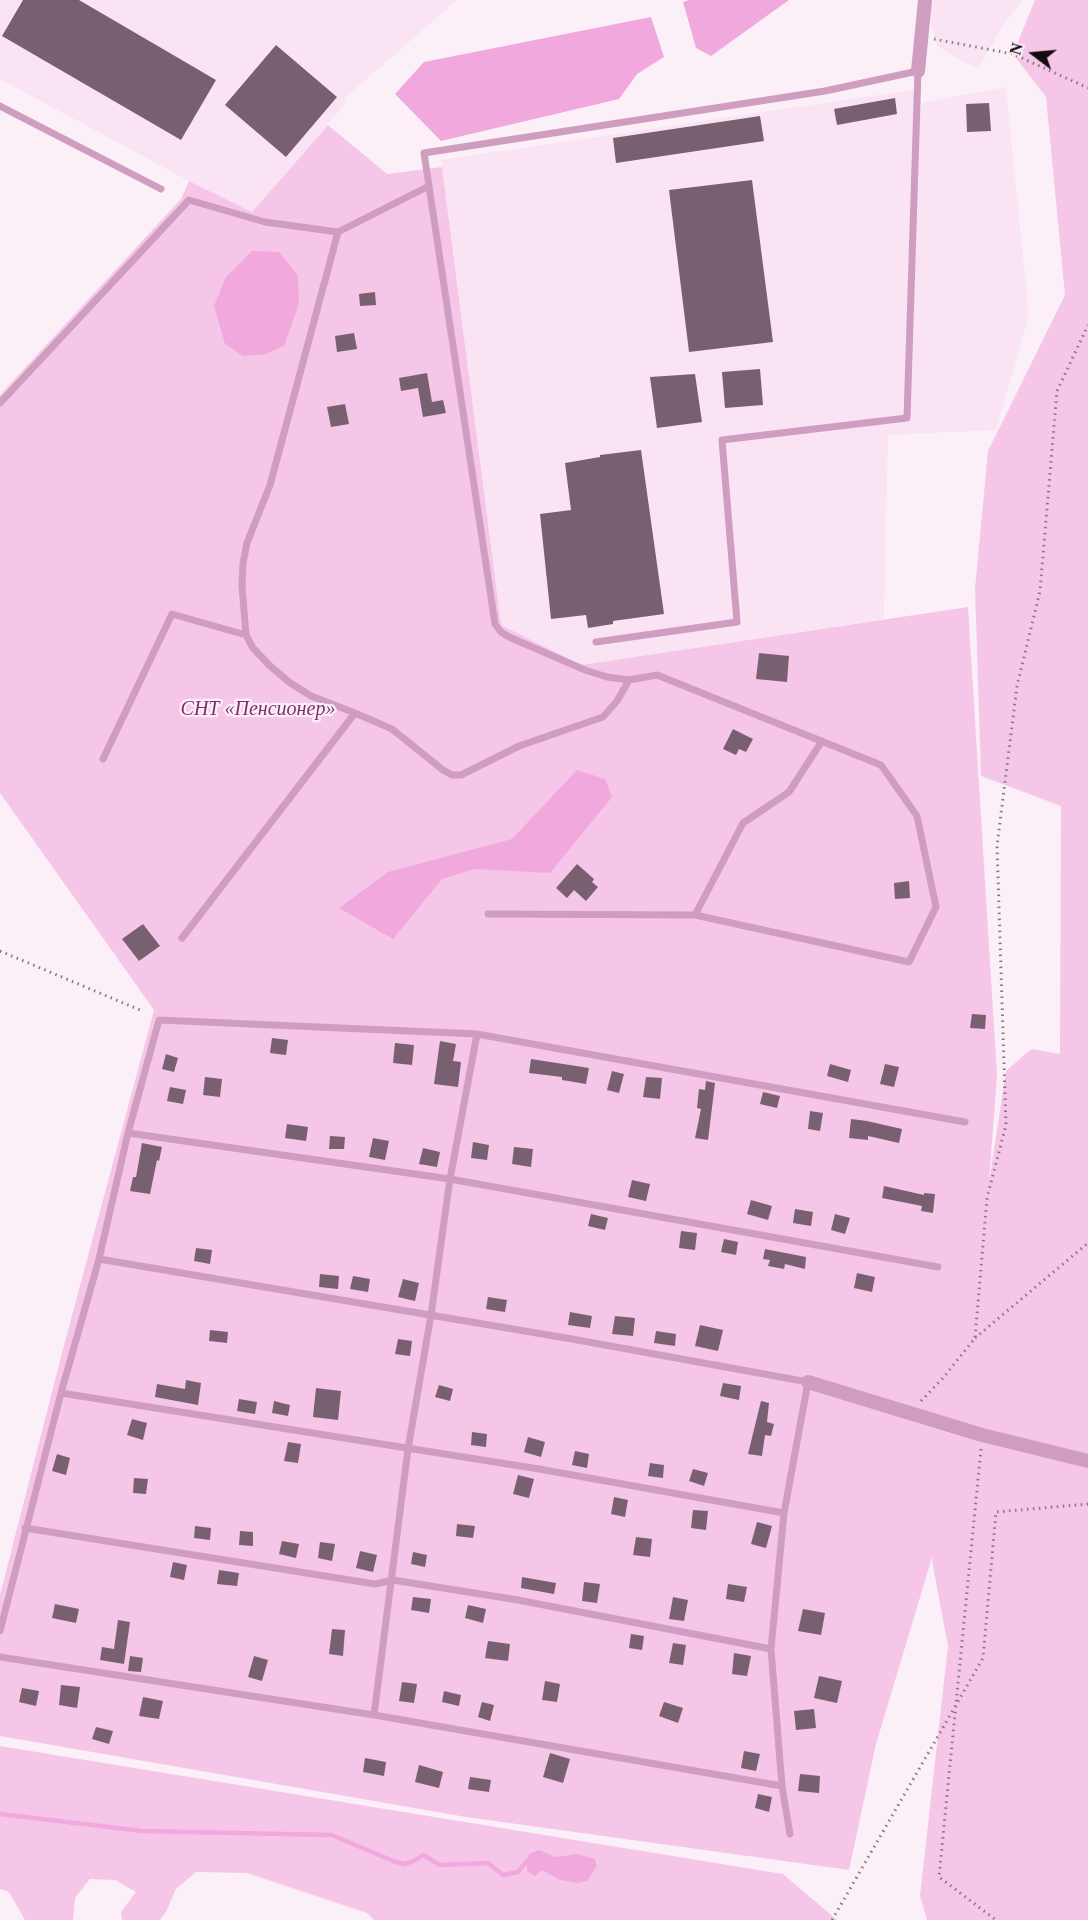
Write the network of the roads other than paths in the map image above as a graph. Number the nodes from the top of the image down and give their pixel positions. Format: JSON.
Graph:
{"nodes":[{"id":1,"x":925,"y":0,"type":"edge"},
{"id":2,"x":918,"y":71,"type":"junction"},
{"id":3,"x":0,"y":106,"type":"edge"},
{"id":4,"x":429,"y":186,"type":"junction"},
{"id":5,"x":161,"y":189,"type":"dead end"},
{"id":6,"x":338,"y":232,"type":"junction"},
{"id":7,"x":0,"y":403,"type":"edge"},
{"id":8,"x":246,"y":634,"type":"junction"},
{"id":9,"x":596,"y":642,"type":"dead end"},
{"id":10,"x":629,"y":680,"type":"junction"},
{"id":11,"x":355,"y":713,"type":"junction"},
{"id":12,"x":822,"y":741,"type":"junction"},
{"id":13,"x":103,"y":759,"type":"dead end"},
{"id":14,"x":488,"y":914,"type":"dead end"},
{"id":15,"x":694,"y":915,"type":"junction"},
{"id":16,"x":182,"y":938,"type":"dead end"},
{"id":17,"x":477,"y":1034,"type":"junction"},
{"id":18,"x":965,"y":1122,"type":"dead end"},
{"id":19,"x":128,"y":1133,"type":"junction"},
{"id":20,"x":450,"y":1179,"type":"junction"},
{"id":21,"x":99,"y":1259,"type":"junction"},
{"id":22,"x":938,"y":1267,"type":"dead end"},
{"id":23,"x":431,"y":1315,"type":"junction"},
{"id":24,"x":807,"y":1382,"type":"junction"},
{"id":25,"x":61,"y":1393,"type":"junction"},
{"id":26,"x":408,"y":1449,"type":"junction"},
{"id":27,"x":1088,"y":1461,"type":"edge"},
{"id":28,"x":784,"y":1513,"type":"junction"},
{"id":29,"x":25,"y":1528,"type":"junction"},
{"id":30,"x":393,"y":1580,"type":"junction"},
{"id":31,"x":0,"y":1631,"type":"edge"},
{"id":32,"x":771,"y":1649,"type":"junction"},
{"id":33,"x":0,"y":1656,"type":"edge"},
{"id":34,"x":374,"y":1715,"type":"junction"},
{"id":35,"x":782,"y":1785,"type":"junction"},
{"id":36,"x":790,"y":1834,"type":"dead end"}],
"edges":[{"from":1,"to":2,"type":"street"},
{"from":2,"to":4,"type":"lane"},
{"from":2,"to":9,"type":"lane"},
{"from":3,"to":5,"type":"lane"},
{"from":4,"to":6,"type":"lane"},
{"from":4,"to":10,"type":"lane"},
{"from":6,"to":7,"type":"lane"},
{"from":6,"to":8,"type":"lane"},
{"from":8,"to":11,"type":"lane"},
{"from":8,"to":13,"type":"lane"},
{"from":10,"to":11,"type":"lane"},
{"from":10,"to":12,"type":"lane"},
{"from":11,"to":16,"type":"lane"},
{"from":12,"to":15,"type":"lane"},
{"from":12,"to":15,"type":"lane"},
{"from":14,"to":15,"type":"lane"},
{"from":17,"to":18,"type":"lane"},
{"from":17,"to":19,"type":"lane"},
{"from":17,"to":20,"type":"lane"},
{"from":19,"to":20,"type":"lane"},
{"from":19,"to":21,"type":"lane"},
{"from":20,"to":22,"type":"lane"},
{"from":20,"to":23,"type":"lane"},
{"from":21,"to":23,"type":"lane"},
{"from":21,"to":25,"type":"lane"},
{"from":23,"to":24,"type":"lane"},
{"from":23,"to":26,"type":"lane"},
{"from":24,"to":27,"type":"street"},
{"from":24,"to":28,"type":"lane"},
{"from":25,"to":26,"type":"lane"},
{"from":25,"to":29,"type":"lane"},
{"from":26,"to":28,"type":"lane"},
{"from":26,"to":30,"type":"lane"},
{"from":28,"to":32,"type":"lane"},
{"from":29,"to":30,"type":"lane"},
{"from":29,"to":31,"type":"lane"},
{"from":30,"to":32,"type":"lane"},
{"from":30,"to":34,"type":"lane"},
{"from":32,"to":35,"type":"lane"},
{"from":33,"to":34,"type":"lane"},
{"from":34,"to":35,"type":"lane"},
{"from":35,"to":36,"type":"lane"}]}
